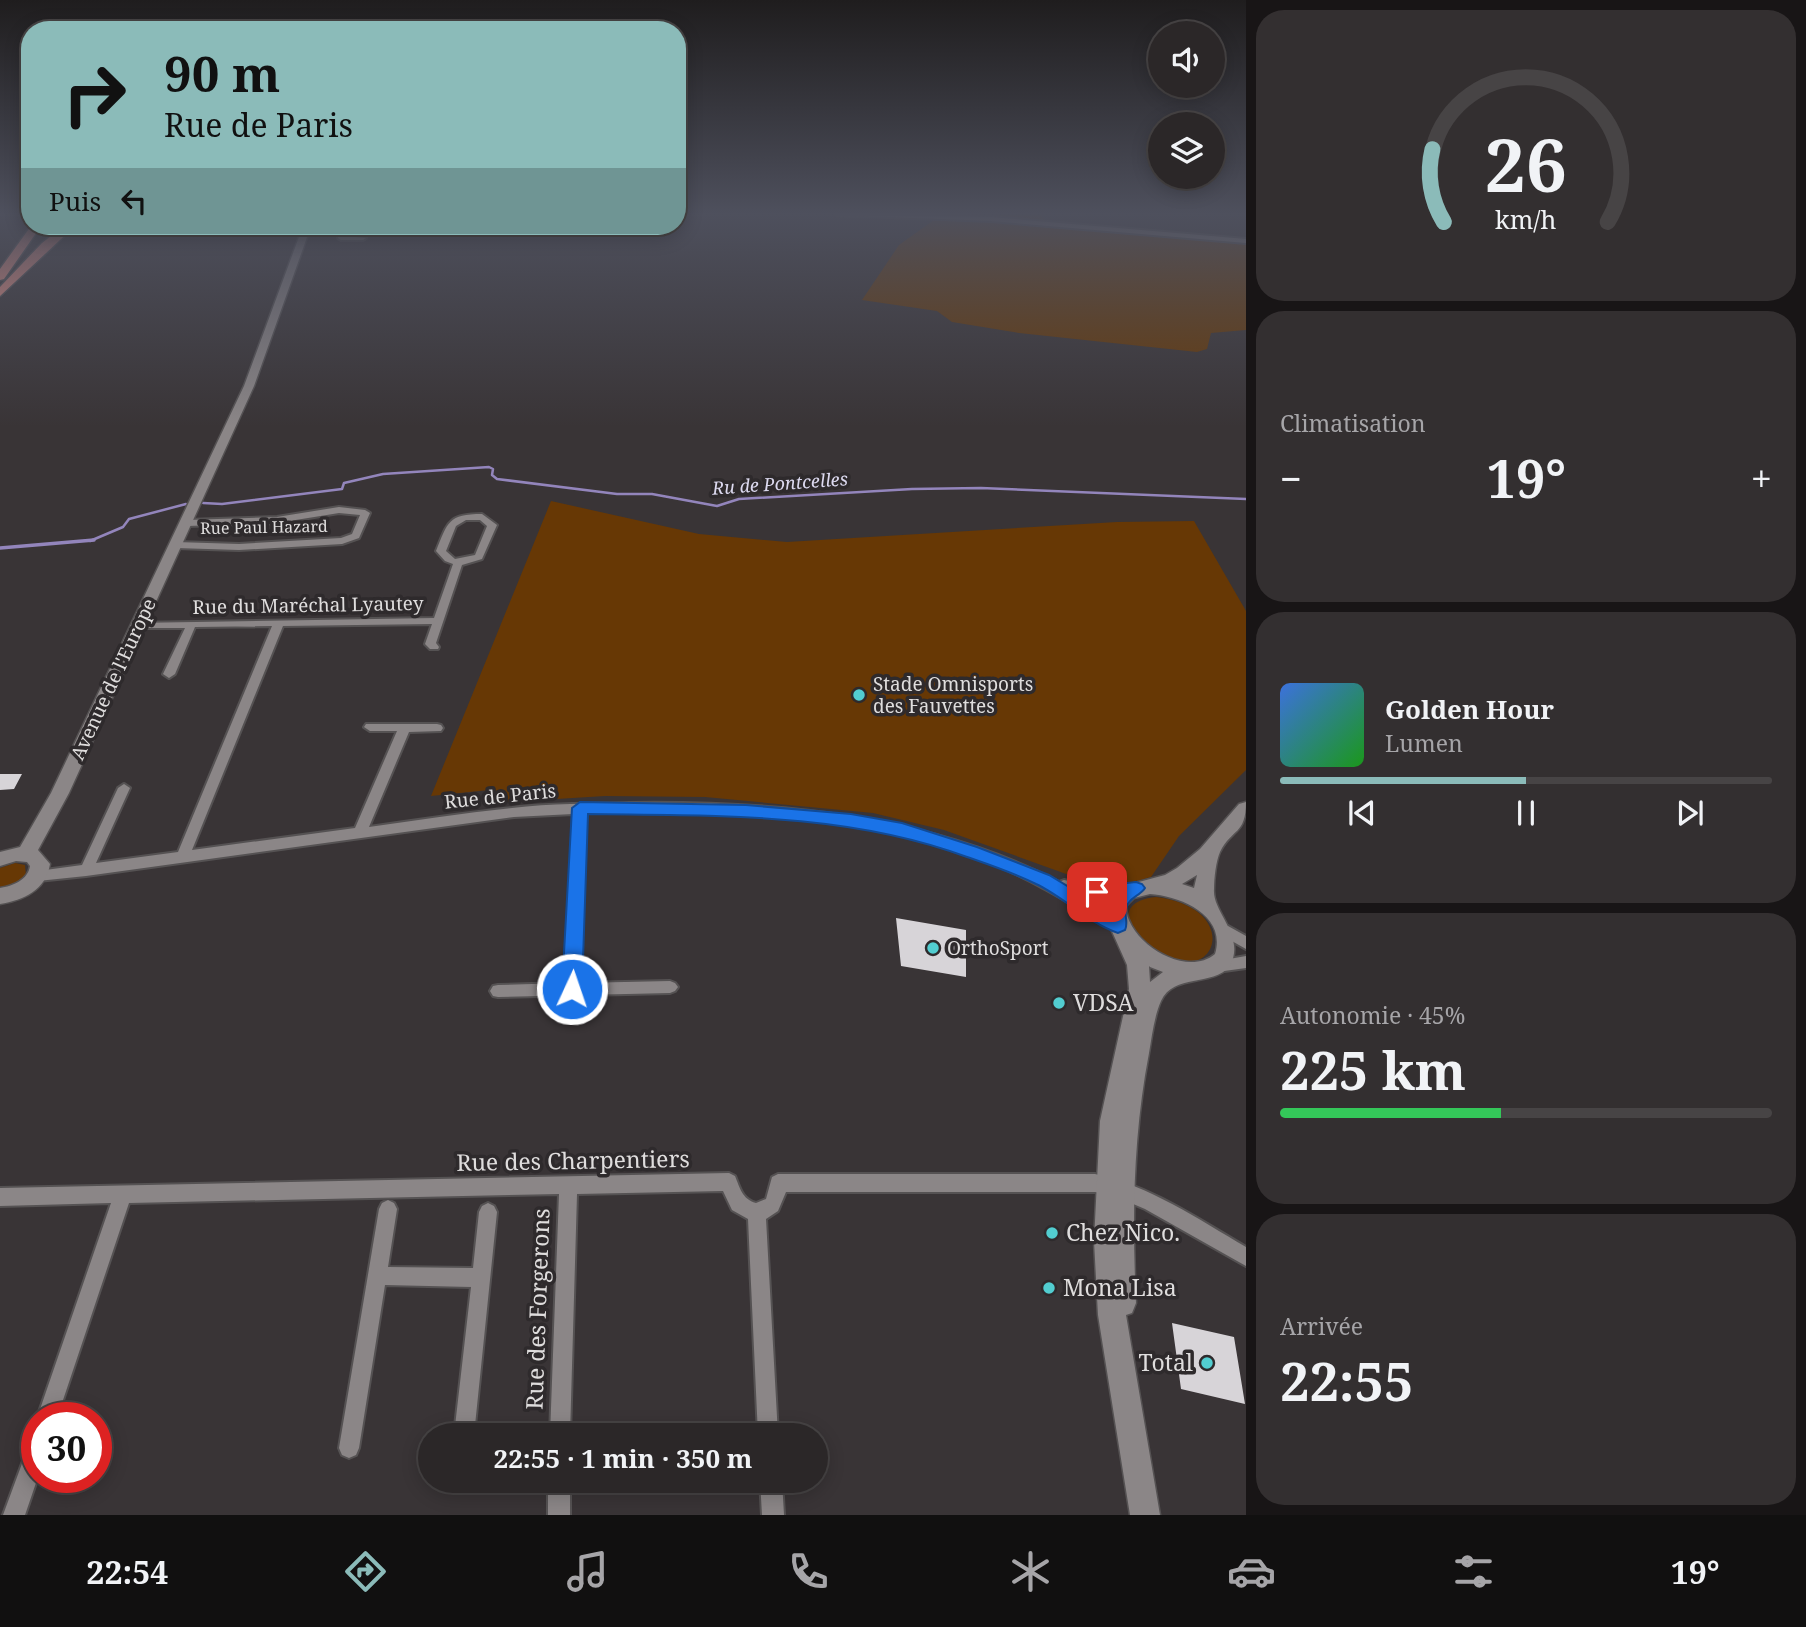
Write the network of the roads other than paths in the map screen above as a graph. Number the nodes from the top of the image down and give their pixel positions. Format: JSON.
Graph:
{"nodes":[{"id":1,"x":284,"y":286,"type":"edge"},
{"id":2,"x":187,"y":523,"type":"junction"},
{"id":3,"x":176,"y":545,"type":"junction"},
{"id":4,"x":458,"y":563,"type":"junction"},
{"id":5,"x":438,"y":621,"type":"junction"},
{"id":6,"x":279,"y":623,"type":"junction"},
{"id":7,"x":138,"y":625,"type":"junction"},
{"id":8,"x":191,"y":625,"type":"junction"},
{"id":9,"x":434,"y":648,"type":"dead end"},
{"id":10,"x":169,"y":674,"type":"dead end"},
{"id":11,"x":370,"y":727,"type":"dead end"},
{"id":12,"x":404,"y":728,"type":"junction"},
{"id":13,"x":437,"y":728,"type":"dead end"},
{"id":14,"x":124,"y":788,"type":"dead end"},
{"id":15,"x":580,"y":808,"type":"junction"},
{"id":16,"x":1246,"y":809,"type":"edge"},
{"id":17,"x":361,"y":831,"type":"junction"},
{"id":18,"x":1211,"y":851,"type":"junction"},
{"id":19,"x":24,"y":854,"type":"junction"},
{"id":20,"x":183,"y":858,"type":"junction"},
{"id":21,"x":0,"y":859,"type":"edge"},
{"id":22,"x":86,"y":871,"type":"junction"},
{"id":23,"x":38,"y":876,"type":"junction"},
{"id":24,"x":1043,"y":879,"type":"junction"},
{"id":25,"x":1143,"y":887,"type":"junction"},
{"id":26,"x":1,"y":900,"type":"edge"},
{"id":27,"x":1211,"y":908,"type":"junction"},
{"id":28,"x":1121,"y":931,"type":"junction"},
{"id":29,"x":1237,"y":938,"type":"edge"},
{"id":30,"x":1246,"y":962,"type":"edge"},
{"id":31,"x":1208,"y":968,"type":"junction"},
{"id":32,"x":670,"y":987,"type":"dead end"},
{"id":33,"x":572,"y":989,"type":"junction"},
{"id":34,"x":498,"y":991,"type":"dead end"},
{"id":35,"x":568,"y":1185,"type":"junction"},
{"id":36,"x":1115,"y":1187,"type":"junction"},
{"id":37,"x":123,"y":1195,"type":"junction"},
{"id":38,"x":0,"y":1197,"type":"edge"},
{"id":39,"x":388,"y":1209,"type":"dead end"},
{"id":40,"x":488,"y":1212,"type":"dead end"},
{"id":41,"x":757,"y":1212,"type":"junction"},
{"id":42,"x":1246,"y":1257,"type":"edge"},
{"id":43,"x":377,"y":1276,"type":"junction"},
{"id":44,"x":482,"y":1278,"type":"junction"},
{"id":45,"x":52,"y":1402,"type":"edge"},
{"id":46,"x":465,"y":1423,"type":"edge"},
{"id":47,"x":560,"y":1423,"type":"edge"},
{"id":48,"x":767,"y":1423,"type":"edge"},
{"id":49,"x":349,"y":1448,"type":"dead end"},
{"id":50,"x":22,"y":1493,"type":"edge"},
{"id":51,"x":559,"y":1493,"type":"edge"},
{"id":52,"x":772,"y":1493,"type":"edge"},
{"id":53,"x":14,"y":1515,"type":"edge"},
{"id":54,"x":559,"y":1515,"type":"edge"},
{"id":55,"x":773,"y":1515,"type":"edge"},
{"id":56,"x":1144,"y":1515,"type":"edge"}],
"edges":[{"from":1,"to":2,"type":"street","name":"Avenue de l'Europe"},
{"from":2,"to":3,"type":"street","name":"Avenue de l'Europe"},
{"from":2,"to":3,"type":"street","name":"Rue Paul Hazard"},
{"from":3,"to":7,"type":"street","name":"Avenue de l'Europe"},
{"from":4,"to":4,"type":"street"},
{"from":4,"to":5,"type":"street"},
{"from":5,"to":6,"type":"street","name":"Rue du Maréchal Lyautey"},
{"from":5,"to":9,"type":"street"},
{"from":6,"to":8,"type":"street","name":"Rue du Maréchal Lyautey"},
{"from":6,"to":20,"type":"street"},
{"from":7,"to":8,"type":"street","name":"Rue du Maréchal Lyautey"},
{"from":7,"to":19,"type":"street","name":"Avenue de l'Europe"},
{"from":8,"to":10,"type":"street"},
{"from":11,"to":12,"type":"street"},
{"from":12,"to":13,"type":"street"},
{"from":12,"to":17,"type":"street"},
{"from":14,"to":22,"type":"street"},
{"from":15,"to":17,"type":"street","name":"Rue de Paris"},
{"from":15,"to":24,"type":"street","name":"Rue de Paris"},
{"from":15,"to":33,"type":"street"},
{"from":16,"to":18,"type":"street"},
{"from":17,"to":20,"type":"street","name":"Rue de Paris"},
{"from":18,"to":25,"type":"street"},
{"from":18,"to":27,"type":"street"},
{"from":19,"to":21,"type":"street"},
{"from":19,"to":23,"type":"street"},
{"from":20,"to":22,"type":"street","name":"Rue de Paris"},
{"from":22,"to":23,"type":"street","name":"Rue de Paris"},
{"from":23,"to":26,"type":"street"},
{"from":24,"to":25,"type":"street","name":"Rue de Paris"},
{"from":24,"to":28,"type":"street","name":"Rue de Paris"},
{"from":25,"to":27,"type":"street"},
{"from":25,"to":28,"type":"street"},
{"from":27,"to":29,"type":"street"},
{"from":28,"to":31,"type":"street"},
{"from":28,"to":36,"type":"street"},
{"from":29,"to":31,"type":"street"},
{"from":30,"to":31,"type":"street"},
{"from":31,"to":36,"type":"street"},
{"from":32,"to":33,"type":"street"},
{"from":33,"to":34,"type":"street"},
{"from":35,"to":37,"type":"street","name":"Rue des Charpentiers"},
{"from":35,"to":41,"type":"street","name":"Rue des Charpentiers"},
{"from":35,"to":47,"type":"street","name":"Rue des Forgerons"},
{"from":36,"to":41,"type":"street"},
{"from":36,"to":42,"type":"street"},
{"from":36,"to":56,"type":"street"},
{"from":37,"to":38,"type":"street","name":"Rue des Charpentiers"},
{"from":37,"to":45,"type":"street"},
{"from":39,"to":43,"type":"street"},
{"from":40,"to":44,"type":"street"},
{"from":41,"to":48,"type":"street"},
{"from":43,"to":44,"type":"street"},
{"from":43,"to":49,"type":"street"},
{"from":44,"to":46,"type":"street"},
{"from":50,"to":53,"type":"street"},
{"from":51,"to":54,"type":"street"},
{"from":52,"to":55,"type":"street"}]}
